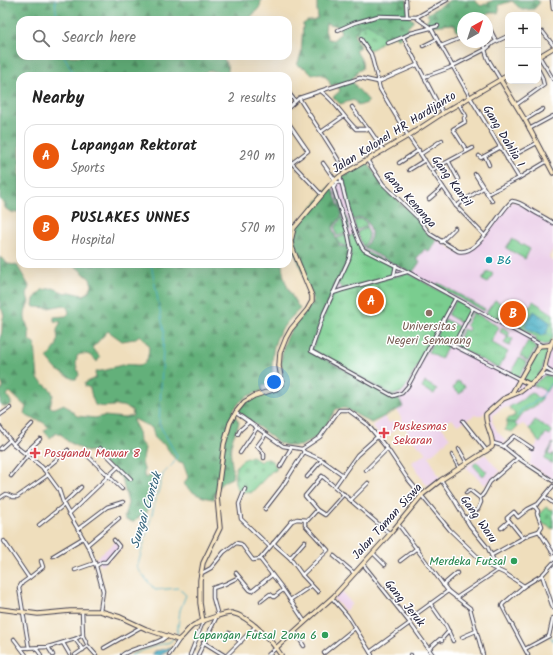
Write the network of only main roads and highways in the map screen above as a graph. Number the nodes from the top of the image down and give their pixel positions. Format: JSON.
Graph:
{"nodes":[{"id":1,"x":553,"y":47,"type":"edge"},
{"id":2,"x":541,"y":55,"type":"edge"},
{"id":3,"x":505,"y":76,"type":"edge"},
{"id":4,"x":500,"y":79,"type":"junction"},
{"id":5,"x":553,"y":173,"type":"edge"},
{"id":6,"x":292,"y":237,"type":"edge"},
{"id":7,"x":292,"y":247,"type":"edge"},
{"id":8,"x":552,"y":342,"type":"edge"},
{"id":9,"x":541,"y":346,"type":"junction"},
{"id":10,"x":548,"y":347,"type":"junction"},
{"id":11,"x":548,"y":353,"type":"junction"},
{"id":12,"x":519,"y":379,"type":"junction"},
{"id":13,"x":531,"y":385,"type":"junction"},
{"id":14,"x":511,"y":395,"type":"junction"},
{"id":15,"x":0,"y":609,"type":"edge"},
{"id":16,"x":203,"y":622,"type":"junction"},
{"id":17,"x":276,"y":648,"type":"junction"},
{"id":18,"x":281,"y":655,"type":"edge"}],
"edges":[{"from":1,"to":2,"type":"main road"},
{"from":3,"to":4,"type":"main road","name":"Jalan Kolonel HR Hardijanto"},
{"from":4,"to":5,"type":"main road"},
{"from":4,"to":6,"type":"main road","name":"Jalan Kolonel HR Hardijanto"},
{"from":7,"to":16,"type":"main road","name":"Jalan Kolonel HR Hardijanto"},
{"from":8,"to":10,"type":"main road"},
{"from":9,"to":10,"type":"main road"},
{"from":9,"to":11,"type":"main road"},
{"from":9,"to":12,"type":"main road"},
{"from":10,"to":11,"type":"main road"},
{"from":11,"to":13,"type":"main road"},
{"from":12,"to":13,"type":"main road"},
{"from":12,"to":14,"type":"main road"},
{"from":13,"to":14,"type":"main road"},
{"from":14,"to":17,"type":"main road","name":"Jalan Taman Siswa"},
{"from":15,"to":16,"type":"main road"},
{"from":16,"to":17,"type":"main road"},
{"from":17,"to":18,"type":"main road"}]}
